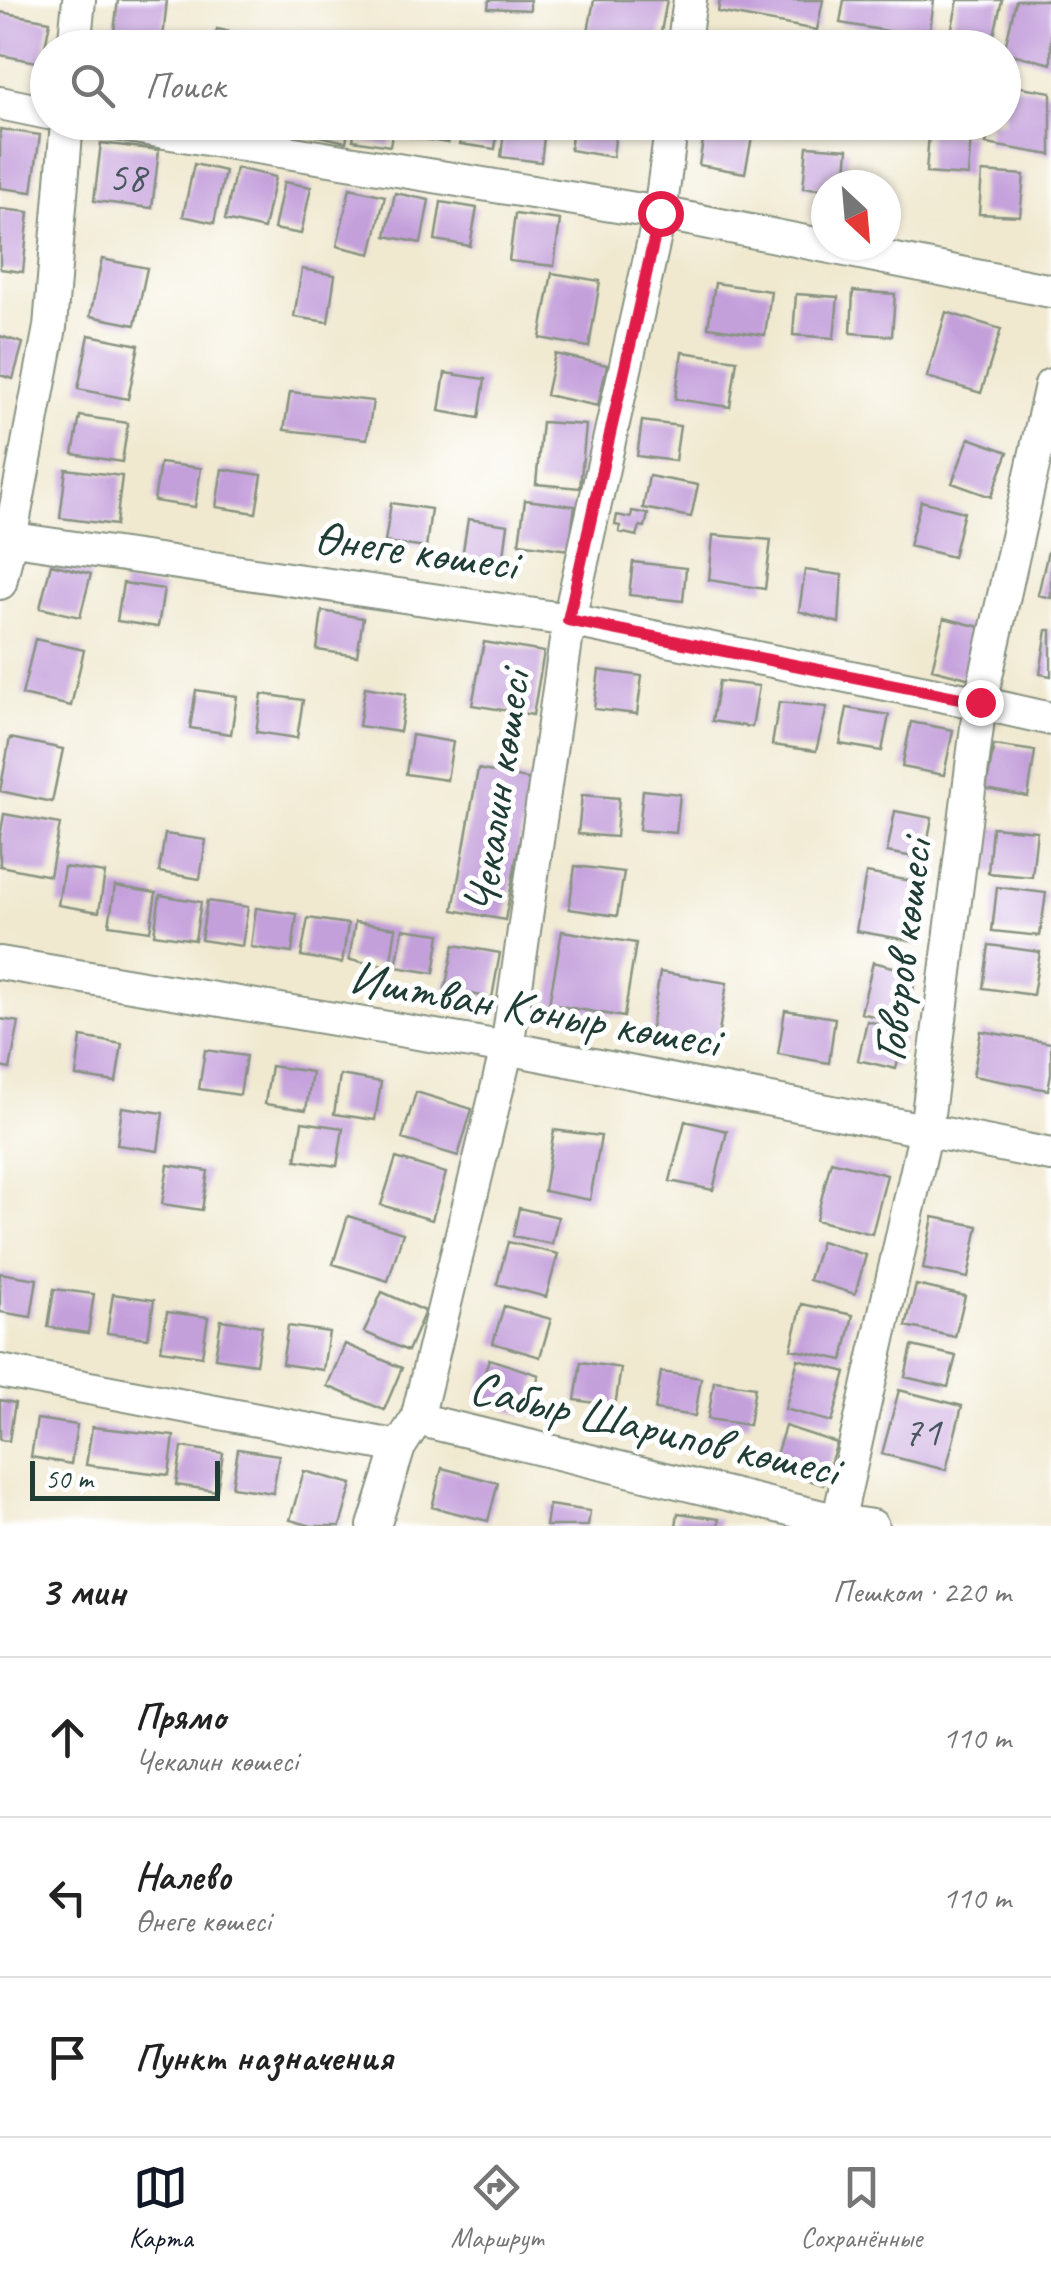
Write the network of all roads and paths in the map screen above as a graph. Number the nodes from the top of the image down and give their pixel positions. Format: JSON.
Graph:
{"nodes":[{"id":1,"x":79,"y":0,"type":"edge"},
{"id":2,"x":690,"y":0,"type":"edge"},
{"id":3,"x":76,"y":30,"type":"edge"},
{"id":4,"x":686,"y":30,"type":"edge"},
{"id":5,"x":0,"y":103,"type":"edge"},
{"id":6,"x":30,"y":109,"type":"edge"},
{"id":7,"x":66,"y":140,"type":"edge"},
{"id":8,"x":214,"y":140,"type":"edge"},
{"id":9,"x":670,"y":140,"type":"edge"},
{"id":10,"x":660,"y":213,"type":"junction"},
{"id":11,"x":1051,"y":292,"type":"edge"},
{"id":12,"x":1051,"y":385,"type":"edge"},
{"id":13,"x":5,"y":538,"type":"edge"},
{"id":14,"x":0,"y":582,"type":"edge"},
{"id":15,"x":568,"y":620,"type":"junction"},
{"id":16,"x":980,"y":702,"type":"junction"},
{"id":17,"x":1051,"y":719,"type":"edge"},
{"id":18,"x":0,"y":963,"type":"edge"},
{"id":19,"x":507,"y":1048,"type":"junction"},
{"id":20,"x":926,"y":1130,"type":"junction"},
{"id":21,"x":1051,"y":1155,"type":"edge"},
{"id":22,"x":0,"y":1371,"type":"edge"},
{"id":23,"x":408,"y":1433,"type":"junction"},
{"id":24,"x":838,"y":1524,"type":"edge"},
{"id":25,"x":374,"y":1526,"type":"edge"},
{"id":26,"x":872,"y":1526,"type":"edge"}],
"edges":[{"from":1,"to":3,"type":"street"},
{"from":2,"to":4,"type":"street"},
{"from":5,"to":6,"type":"street"},
{"from":7,"to":13,"type":"street"},
{"from":8,"to":10,"type":"street"},
{"from":9,"to":10,"type":"street","name":"Чекалин көшесі"},
{"from":10,"to":11,"type":"street"},
{"from":10,"to":15,"type":"street","name":"Чекалин көшесі"},
{"from":12,"to":16,"type":"street","name":"Говоров көшесі"},
{"from":13,"to":14,"type":"street"},
{"from":13,"to":15,"type":"street","name":"Өнеге көшесі"},
{"from":15,"to":16,"type":"street","name":"Өнеге көшесі"},
{"from":15,"to":19,"type":"street","name":"Чекалин көшесі"},
{"from":16,"to":17,"type":"street","name":"Өнеге көшесі"},
{"from":16,"to":20,"type":"street","name":"Говоров көшесі"},
{"from":18,"to":19,"type":"street","name":"Иштван Коныр көшесі"},
{"from":19,"to":20,"type":"street","name":"Иштван Коныр көшесі"},
{"from":19,"to":23,"type":"street","name":"Чекалин көшесі"},
{"from":20,"to":21,"type":"street","name":"Иштван Коныр көшесі"},
{"from":20,"to":24,"type":"street","name":"Говоров көшесі"},
{"from":22,"to":23,"type":"street","name":"Сабыр Шарипов көшесі"},
{"from":23,"to":24,"type":"street","name":"Сабыр Шарипов көшесі"},
{"from":23,"to":25,"type":"street","name":"Чекалин көшесі"},
{"from":24,"to":26,"type":"street","name":"Сабыр Шарипов көшесі"}]}
